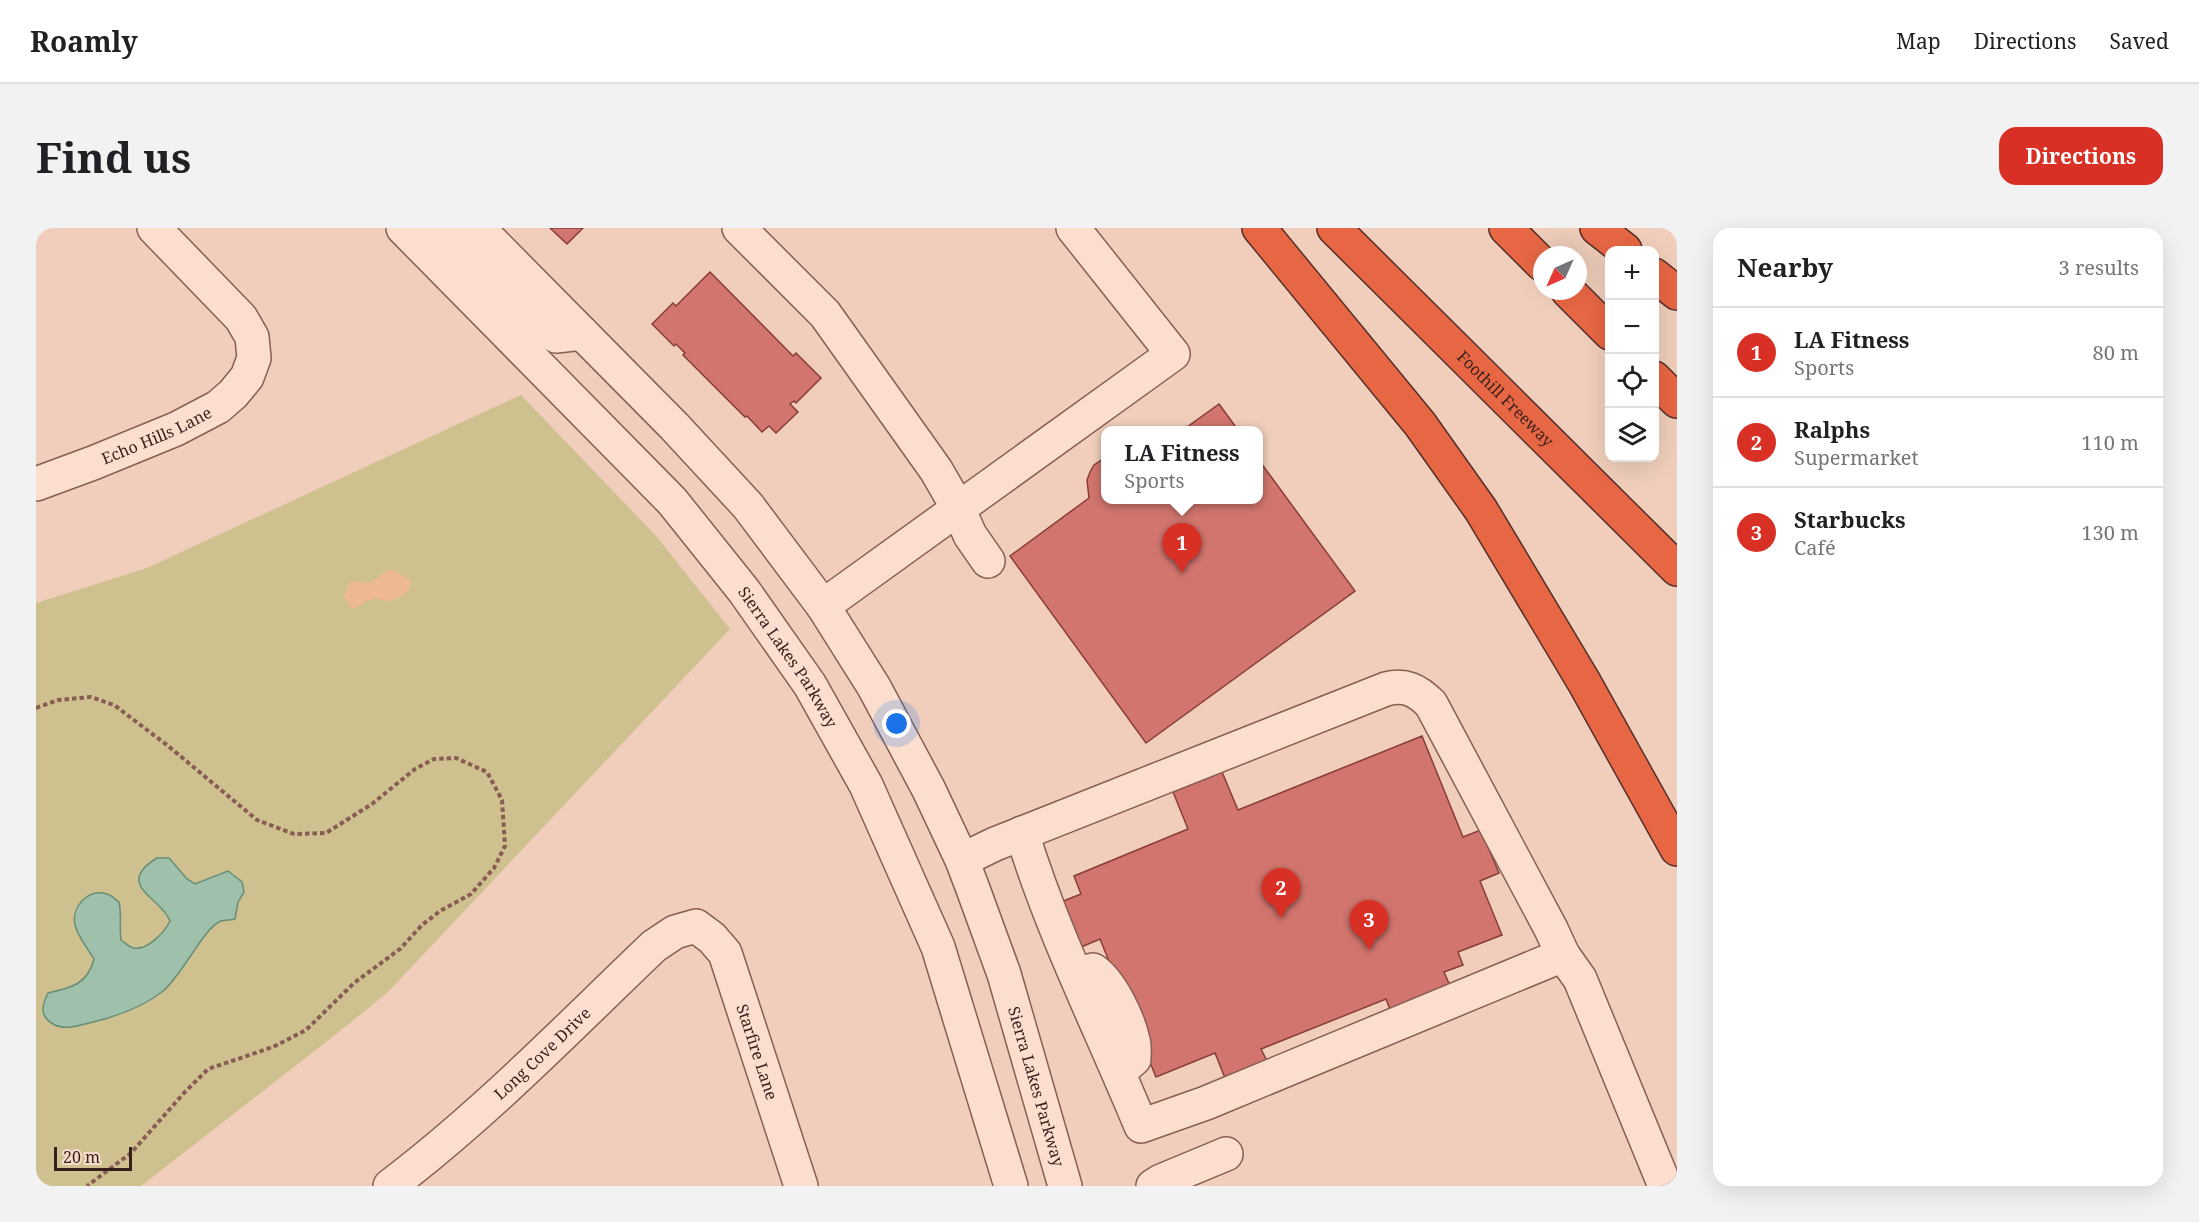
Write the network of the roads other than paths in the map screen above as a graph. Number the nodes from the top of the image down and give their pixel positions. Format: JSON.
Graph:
{"nodes":[{"id":1,"x":154,"y":228,"type":"edge"},
{"id":2,"x":403,"y":228,"type":"edge"},
{"id":3,"x":440,"y":228,"type":"edge"},
{"id":4,"x":478,"y":228,"type":"edge"},
{"id":5,"x":738,"y":228,"type":"edge"},
{"id":6,"x":1073,"y":228,"type":"edge"},
{"id":7,"x":1258,"y":228,"type":"edge"},
{"id":8,"x":1334,"y":228,"type":"edge"},
{"id":9,"x":1506,"y":228,"type":"edge"},
{"id":10,"x":1597,"y":228,"type":"edge"},
{"id":11,"x":1620,"y":246,"type":"edge"},
{"id":12,"x":1533,"y":255,"type":"edge"},
{"id":13,"x":1659,"y":279,"type":"edge"},
{"id":14,"x":1677,"y":293,"type":"edge"},
{"id":15,"x":1577,"y":300,"type":"edge"},
{"id":16,"x":1605,"y":328,"type":"edge"},
{"id":17,"x":582,"y":333,"type":"junction"},
{"id":18,"x":1659,"y":383,"type":"edge"},
{"id":19,"x":1677,"y":401,"type":"edge"},
{"id":20,"x":36,"y":484,"type":"edge"},
{"id":21,"x":958,"y":508,"type":"junction"},
{"id":22,"x":988,"y":561,"type":"dead end"},
{"id":23,"x":1677,"y":569,"type":"edge"},
{"id":24,"x":824,"y":606,"type":"junction"},
{"id":25,"x":1022,"y":833,"type":"junction"},
{"id":26,"x":1677,"y":849,"type":"edge"},
{"id":27,"x":962,"y":860,"type":"junction"},
{"id":28,"x":696,"y":926,"type":"joint"},
{"id":29,"x":1563,"y":955,"type":"junction"},
{"id":30,"x":1226,"y":1154,"type":"dead end"},
{"id":31,"x":390,"y":1186,"type":"edge"},
{"id":32,"x":801,"y":1186,"type":"edge"},
{"id":33,"x":1011,"y":1186,"type":"edge"},
{"id":34,"x":1065,"y":1186,"type":"edge"},
{"id":35,"x":1153,"y":1186,"type":"edge"},
{"id":36,"x":1665,"y":1186,"type":"edge"}],
"edges":[{"from":1,"to":20,"type":"street","name":"Echo Hills Lane"},
{"from":2,"to":33,"type":"street","name":"Sierra Lakes Parkway"},
{"from":3,"to":17,"type":"street"},
{"from":4,"to":17,"type":"street","name":"Sierra Lakes Parkway"},
{"from":5,"to":21,"type":"street"},
{"from":6,"to":21,"type":"street"},
{"from":7,"to":26,"type":"highway"},
{"from":8,"to":23,"type":"highway","name":"Foothill Freeway"},
{"from":9,"to":12,"type":"highway"},
{"from":10,"to":11,"type":"highway"},
{"from":13,"to":14,"type":"highway"},
{"from":15,"to":16,"type":"highway"},
{"from":17,"to":24,"type":"street","name":"Sierra Lakes Parkway"},
{"from":18,"to":19,"type":"highway"},
{"from":21,"to":22,"type":"street"},
{"from":21,"to":24,"type":"street"},
{"from":24,"to":27,"type":"street","name":"Sierra Lakes Parkway"},
{"from":25,"to":27,"type":"street"},
{"from":25,"to":29,"type":"street"},
{"from":25,"to":29,"type":"street"},
{"from":27,"to":34,"type":"street","name":"Sierra Lakes Parkway"},
{"from":28,"to":31,"type":"street","name":"Long Cove Drive"},
{"from":28,"to":32,"type":"street","name":"Starfire Lane"},
{"from":29,"to":36,"type":"street"},
{"from":30,"to":35,"type":"street"}]}
